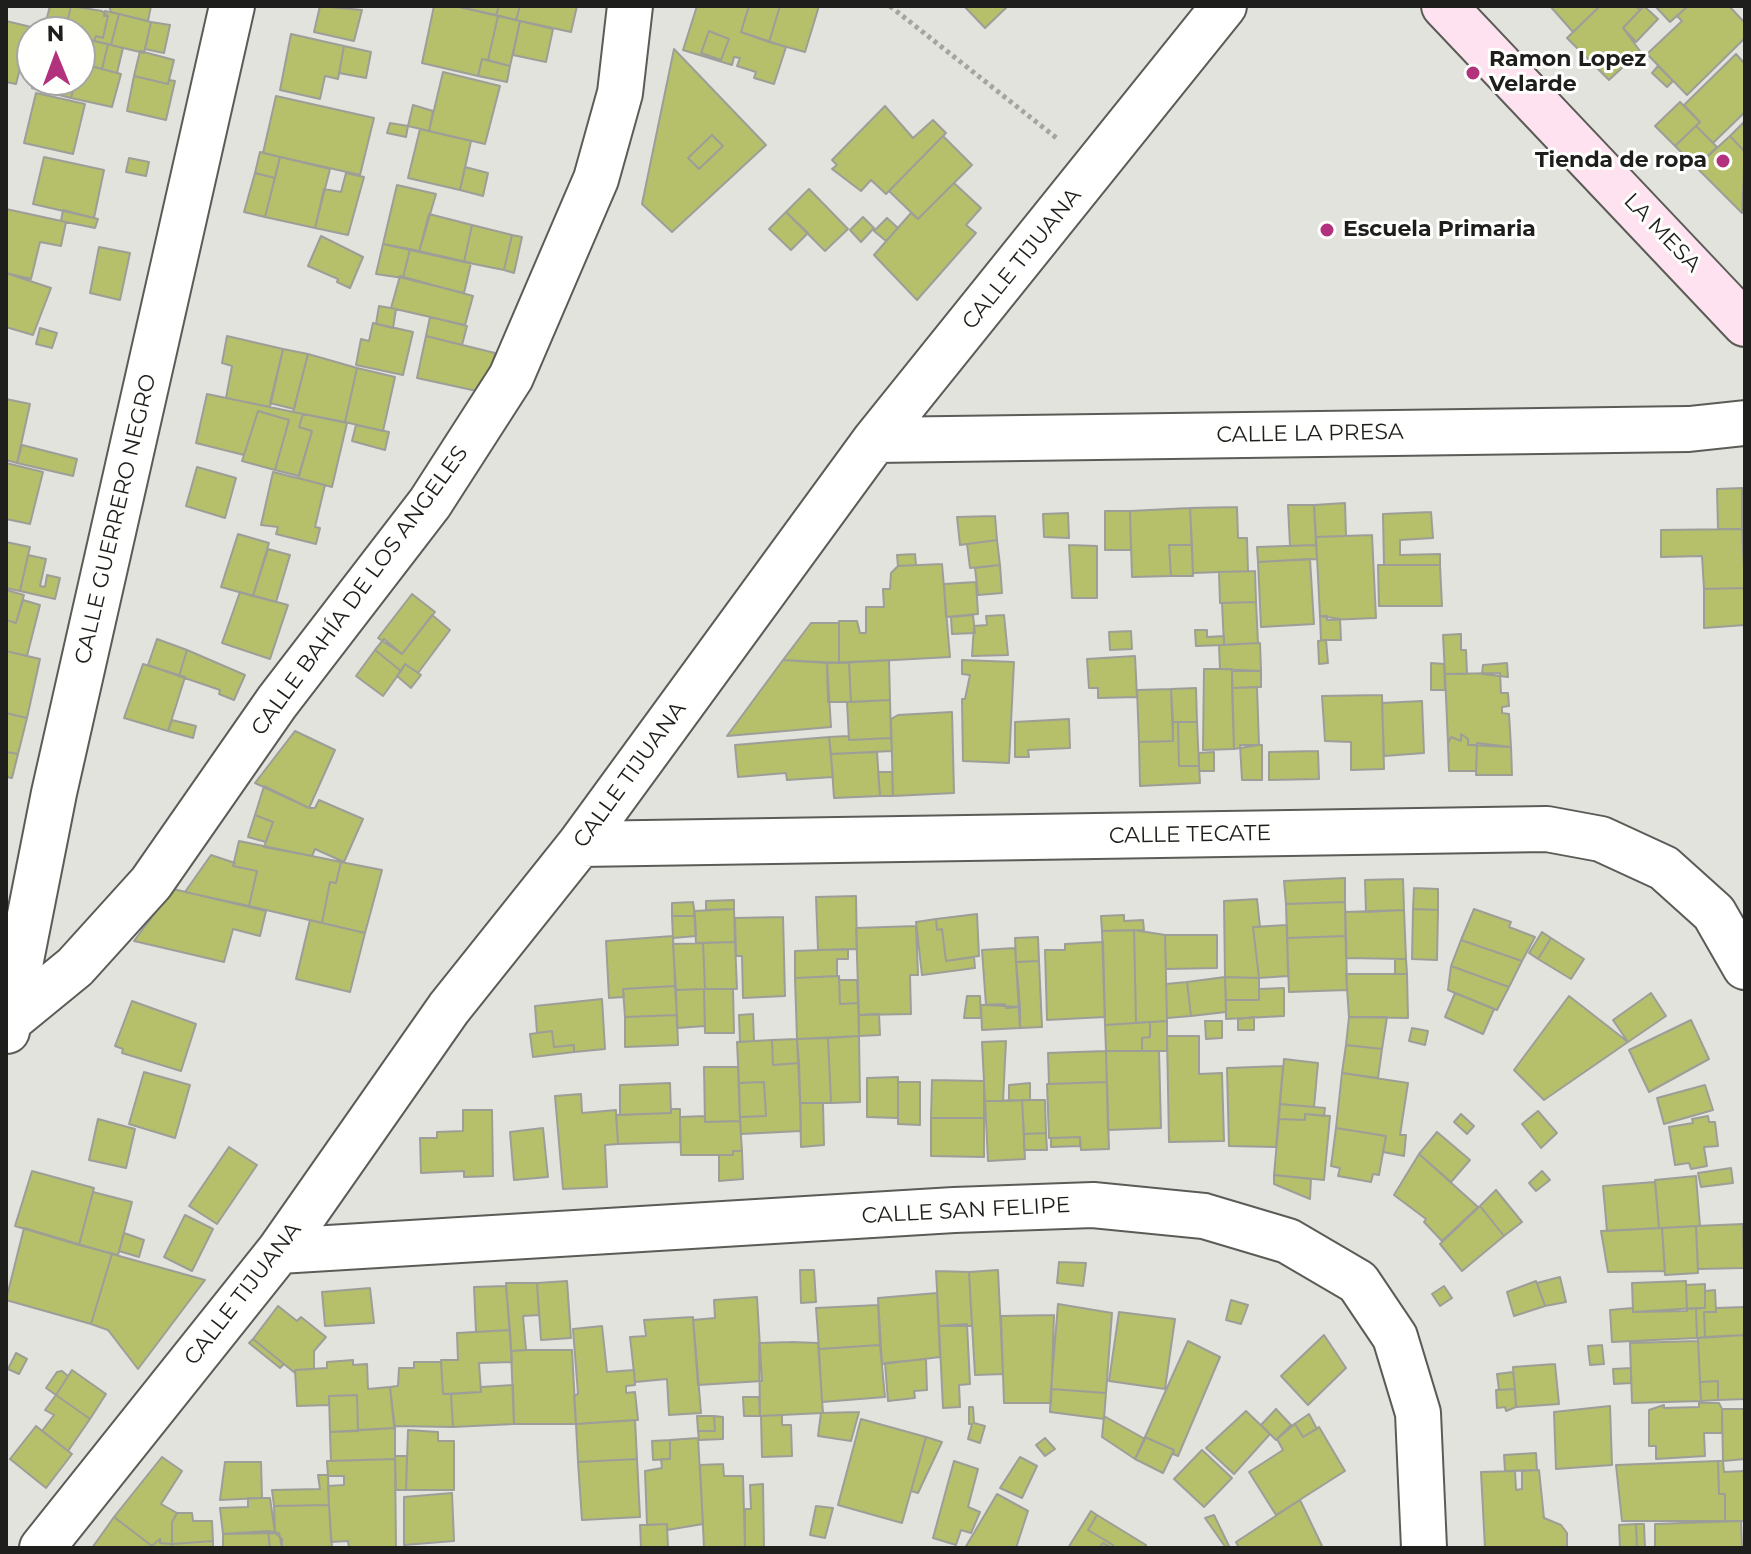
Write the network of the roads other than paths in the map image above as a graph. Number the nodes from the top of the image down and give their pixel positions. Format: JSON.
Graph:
{"nodes":[{"id":1,"x":232,"y":6,"type":"edge"},
{"id":2,"x":630,"y":6,"type":"edge"},
{"id":3,"x":1224,"y":6,"type":"edge"},
{"id":4,"x":1444,"y":6,"type":"edge"},
{"id":5,"x":1736,"y":294,"type":"edge"},
{"id":6,"x":1745,"y":423,"type":"edge"},
{"id":7,"x":875,"y":440,"type":"junction"},
{"id":8,"x":580,"y":844,"type":"junction"},
{"id":9,"x":1745,"y":967,"type":"edge"},
{"id":10,"x":8,"y":1027,"type":"edge"},
{"id":11,"x":279,"y":1251,"type":"junction"},
{"id":12,"x":42,"y":1548,"type":"edge"},
{"id":13,"x":1424,"y":1548,"type":"edge"}],
"edges":[{"from":1,"to":10,"type":"street","name":"CALLE GUERRERO NEGRO"},
{"from":2,"to":10,"type":"street","name":"CALLE BAHÍA DE LOS ANGELES"},
{"from":3,"to":7,"type":"street","name":"CALLE TIJUANA"},
{"from":4,"to":5,"type":"main road","name":"LA MESA"},
{"from":6,"to":7,"type":"street","name":"CALLE LA PRESA"},
{"from":7,"to":8,"type":"street","name":"CALLE TIJUANA"},
{"from":8,"to":9,"type":"street","name":"CALLE TECATE"},
{"from":8,"to":11,"type":"street","name":"CALLE TIJUANA"},
{"from":11,"to":12,"type":"street","name":"CALLE TIJUANA"},
{"from":11,"to":13,"type":"street","name":"CALLE SAN FELIPE"}]}
